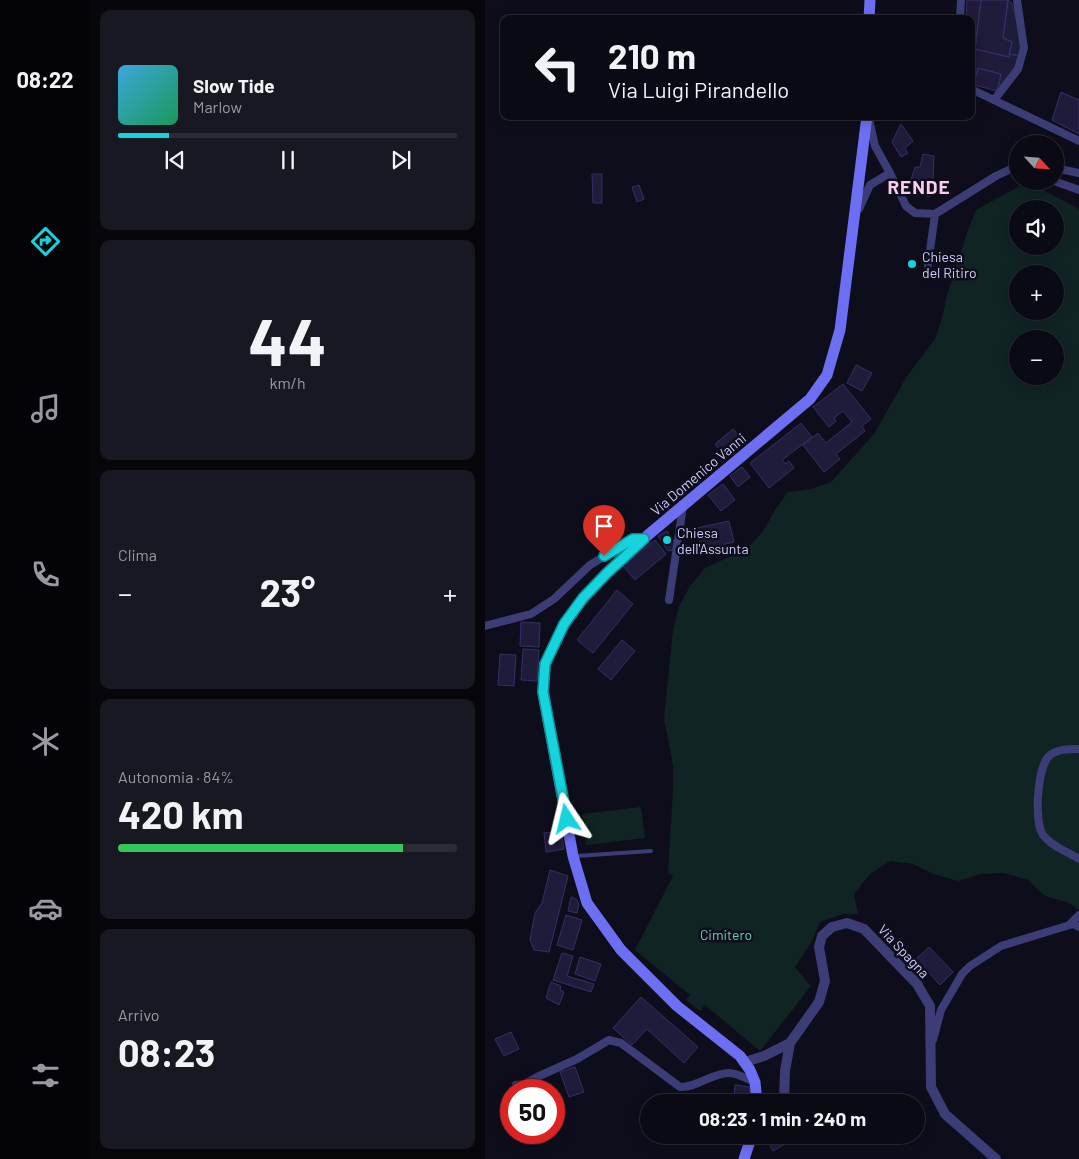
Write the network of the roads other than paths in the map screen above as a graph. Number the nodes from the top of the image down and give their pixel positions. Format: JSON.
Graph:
{"nodes":[{"id":1,"x":870,"y":0,"type":"edge"},
{"id":2,"x":961,"y":0,"type":"edge"},
{"id":3,"x":1017,"y":0,"type":"edge"},
{"id":4,"x":869,"y":15,"type":"edge"},
{"id":5,"x":960,"y":15,"type":"edge"},
{"id":6,"x":975,"y":91,"type":"edge"},
{"id":7,"x":994,"y":100,"type":"junction"},
{"id":8,"x":866,"y":120,"type":"edge"},
{"id":9,"x":868,"y":120,"type":"edge"},
{"id":10,"x":1079,"y":141,"type":"edge"},
{"id":11,"x":1009,"y":170,"type":"edge"},
{"id":12,"x":1064,"y":170,"type":"edge"},
{"id":13,"x":890,"y":172,"type":"junction"},
{"id":14,"x":1079,"y":173,"type":"edge"},
{"id":15,"x":1064,"y":185,"type":"edge"},
{"id":16,"x":1079,"y":190,"type":"edge"},
{"id":17,"x":935,"y":214,"type":"junction"},
{"id":18,"x":853,"y":225,"type":"junction"},
{"id":19,"x":928,"y":264,"type":"dead end"},
{"id":20,"x":683,"y":506,"type":"junction"},
{"id":21,"x":644,"y":539,"type":"junction"},
{"id":22,"x":669,"y":600,"type":"dead end"},
{"id":23,"x":485,"y":626,"type":"edge"},
{"id":24,"x":1079,"y":749,"type":"edge"},
{"id":25,"x":651,"y":851,"type":"dead end"},
{"id":26,"x":573,"y":856,"type":"junction"},
{"id":27,"x":1079,"y":859,"type":"edge"},
{"id":28,"x":1079,"y":915,"type":"edge"},
{"id":29,"x":1070,"y":924,"type":"junction"},
{"id":30,"x":1079,"y":927,"type":"edge"},
{"id":31,"x":790,"y":1043,"type":"junction"},
{"id":32,"x":931,"y":1049,"type":"junction"},
{"id":33,"x":745,"y":1062,"type":"junction"},
{"id":34,"x":534,"y":1079,"type":"edge"},
{"id":35,"x":755,"y":1082,"type":"junction"},
{"id":36,"x":756,"y":1094,"type":"edge"},
{"id":37,"x":784,"y":1094,"type":"edge"},
{"id":38,"x":749,"y":1144,"type":"edge"},
{"id":39,"x":744,"y":1159,"type":"edge"},
{"id":40,"x":997,"y":1159,"type":"edge"}],
"edges":[{"from":1,"to":4,"type":"main road"},
{"from":2,"to":5,"type":"street"},
{"from":3,"to":7,"type":"street"},
{"from":6,"to":7,"type":"street"},
{"from":7,"to":10,"type":"street"},
{"from":8,"to":18,"type":"main road","name":"Via Domenico Vanni"},
{"from":9,"to":13,"type":"street"},
{"from":11,"to":17,"type":"street"},
{"from":12,"to":14,"type":"street"},
{"from":13,"to":17,"type":"street"},
{"from":13,"to":18,"type":"street"},
{"from":15,"to":16,"type":"street"},
{"from":17,"to":19,"type":"street"},
{"from":18,"to":20,"type":"main road","name":"Via Domenico Vanni"},
{"from":20,"to":21,"type":"main road","name":"Via Domenico Vanni"},
{"from":20,"to":22,"type":"street"},
{"from":21,"to":23,"type":"street"},
{"from":21,"to":26,"type":"main road","name":"Via Domenico Vanni"},
{"from":24,"to":27,"type":"street"},
{"from":25,"to":26,"type":"lane"},
{"from":26,"to":33,"type":"main road","name":"Via Domenico Vanni"},
{"from":28,"to":29,"type":"street"},
{"from":29,"to":30,"type":"street"},
{"from":29,"to":32,"type":"street"},
{"from":31,"to":32,"type":"street","name":"Via Spagna"},
{"from":31,"to":33,"type":"street","name":"Via Spagna"},
{"from":31,"to":37,"type":"street","name":"Via Spagna"},
{"from":32,"to":40,"type":"street","name":"Via Spagna"},
{"from":33,"to":35,"type":"main road","name":"Via Domenico Vanni"},
{"from":34,"to":35,"type":"street"},
{"from":35,"to":36,"type":"main road","name":"Via Domenico Vanni"},
{"from":38,"to":39,"type":"main road"}]}
